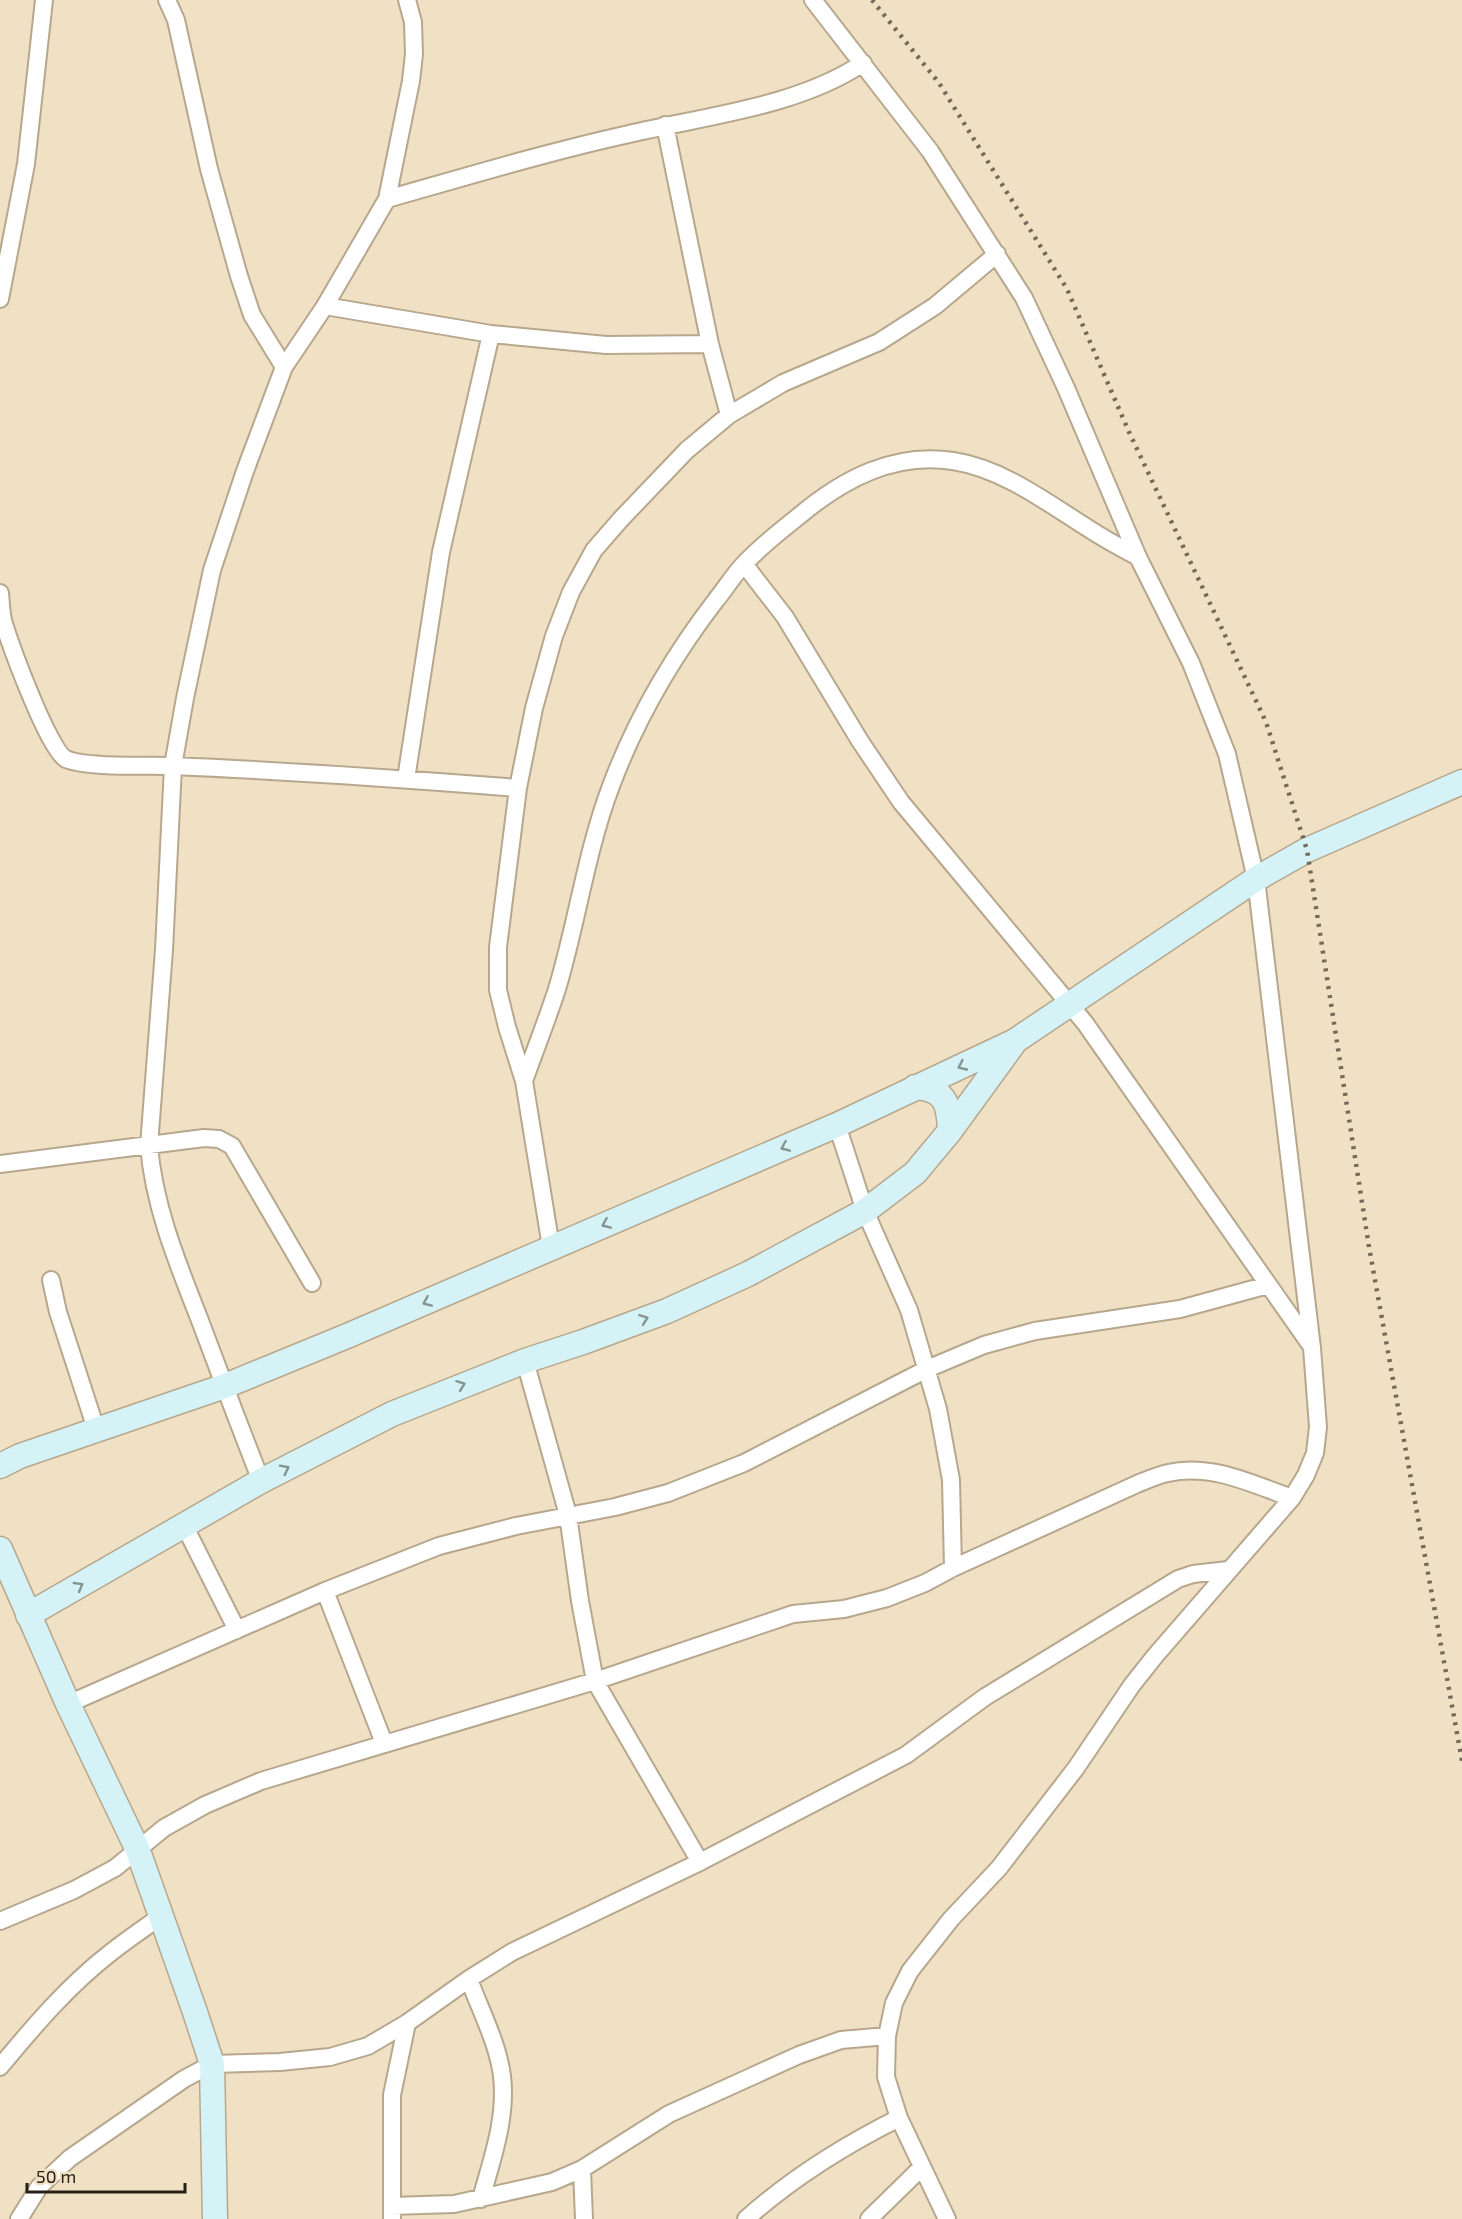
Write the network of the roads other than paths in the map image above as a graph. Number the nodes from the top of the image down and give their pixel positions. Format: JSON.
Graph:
{"nodes":[{"id":1,"x":44,"y":0,"type":"edge"},
{"id":2,"x":167,"y":0,"type":"edge"},
{"id":3,"x":407,"y":0,"type":"edge"},
{"id":4,"x":813,"y":0,"type":"edge"},
{"id":5,"x":863,"y":63,"type":"junction"},
{"id":6,"x":665,"y":125,"type":"junction"},
{"id":7,"x":387,"y":199,"type":"junction"},
{"id":8,"x":998,"y":254,"type":"junction"},
{"id":9,"x":0,"y":299,"type":"edge"},
{"id":10,"x":325,"y":306,"type":"junction"},
{"id":11,"x":491,"y":334,"type":"junction"},
{"id":12,"x":711,"y":344,"type":"junction"},
{"id":13,"x":285,"y":367,"type":"junction"},
{"id":14,"x":729,"y":415,"type":"junction"},
{"id":15,"x":1138,"y":557,"type":"junction"},
{"id":16,"x":744,"y":564,"type":"junction"},
{"id":17,"x":0,"y":592,"type":"edge"},
{"id":18,"x":173,"y":766,"type":"junction"},
{"id":19,"x":406,"y":779,"type":"junction"},
{"id":20,"x":1462,"y":782,"type":"edge"},
{"id":21,"x":518,"y":788,"type":"junction"},
{"id":22,"x":1256,"y":879,"type":"junction"},
{"id":23,"x":1069,"y":1003,"type":"junction"},
{"id":24,"x":1016,"y":1041,"type":"junction"},
{"id":25,"x":524,"y":1081,"type":"junction"},
{"id":26,"x":915,"y":1088,"type":"junction"},
{"id":27,"x":837,"y":1125,"type":"junction"},
{"id":28,"x":950,"y":1131,"type":"junction"},
{"id":29,"x":149,"y":1146,"type":"junction"},
{"id":30,"x":0,"y":1164,"type":"edge"},
{"id":31,"x":865,"y":1211,"type":"junction"},
{"id":32,"x":551,"y":1247,"type":"junction"},
{"id":33,"x":51,"y":1280,"type":"dead end"},
{"id":34,"x":312,"y":1283,"type":"dead end"},
{"id":35,"x":1268,"y":1285,"type":"junction"},
{"id":36,"x":1312,"y":1348,"type":"junction"},
{"id":37,"x":525,"y":1361,"type":"junction"},
{"id":38,"x":927,"y":1369,"type":"junction"},
{"id":39,"x":225,"y":1386,"type":"junction"},
{"id":40,"x":96,"y":1429,"type":"junction"},
{"id":41,"x":0,"y":1466,"type":"edge"},
{"id":42,"x":261,"y":1481,"type":"junction"},
{"id":43,"x":1292,"y":1498,"type":"junction"},
{"id":44,"x":568,"y":1515,"type":"junction"},
{"id":45,"x":184,"y":1525,"type":"junction"},
{"id":46,"x":0,"y":1549,"type":"edge"},
{"id":47,"x":953,"y":1568,"type":"junction"},
{"id":48,"x":1228,"y":1570,"type":"junction"},
{"id":49,"x":325,"y":1591,"type":"junction"},
{"id":50,"x":28,"y":1615,"type":"junction"},
{"id":51,"x":237,"y":1630,"type":"junction"},
{"id":52,"x":596,"y":1680,"type":"junction"},
{"id":53,"x":68,"y":1704,"type":"junction"},
{"id":54,"x":384,"y":1743,"type":"junction"},
{"id":55,"x":137,"y":1848,"type":"junction"},
{"id":56,"x":700,"y":1862,"type":"junction"},
{"id":57,"x":160,"y":1916,"type":"junction"},
{"id":58,"x":0,"y":1921,"type":"edge"},
{"id":59,"x":469,"y":1979,"type":"junction"},
{"id":60,"x":406,"y":2023,"type":"junction"},
{"id":61,"x":887,"y":2036,"type":"junction"},
{"id":62,"x":212,"y":2064,"type":"junction"},
{"id":63,"x":0,"y":2067,"type":"edge"},
{"id":64,"x":898,"y":2118,"type":"junction"},
{"id":65,"x":921,"y":2168,"type":"junction"},
{"id":66,"x":582,"y":2169,"type":"junction"},
{"id":67,"x":481,"y":2199,"type":"junction"},
{"id":68,"x":392,"y":2212,"type":"edge"},
{"id":69,"x":19,"y":2219,"type":"edge"},
{"id":70,"x":215,"y":2219,"type":"edge"},
{"id":71,"x":584,"y":2219,"type":"edge"},
{"id":72,"x":746,"y":2219,"type":"edge"},
{"id":73,"x":869,"y":2219,"type":"edge"},
{"id":74,"x":947,"y":2219,"type":"edge"}],
"edges":[{"from":1,"to":9,"type":"street"},
{"from":2,"to":13,"type":"street"},
{"from":3,"to":7,"type":"street"},
{"from":4,"to":5,"type":"street"},
{"from":5,"to":6,"type":"street"},
{"from":5,"to":8,"type":"street"},
{"from":6,"to":7,"type":"street"},
{"from":6,"to":12,"type":"street"},
{"from":7,"to":10,"type":"street"},
{"from":8,"to":14,"type":"street"},
{"from":8,"to":15,"type":"street"},
{"from":10,"to":11,"type":"street"},
{"from":10,"to":13,"type":"street"},
{"from":11,"to":12,"type":"street"},
{"from":11,"to":19,"type":"street"},
{"from":12,"to":14,"type":"street"},
{"from":13,"to":18,"type":"street"},
{"from":14,"to":21,"type":"street"},
{"from":15,"to":16,"type":"street"},
{"from":15,"to":22,"type":"street"},
{"from":16,"to":23,"type":"street"},
{"from":16,"to":25,"type":"street"},
{"from":17,"to":18,"type":"street"},
{"from":18,"to":19,"type":"street"},
{"from":18,"to":29,"type":"street"},
{"from":19,"to":21,"type":"street"},
{"from":20,"to":22,"type":"street"},
{"from":21,"to":25,"type":"street"},
{"from":22,"to":23,"type":"street"},
{"from":22,"to":36,"type":"street"},
{"from":23,"to":24,"type":"street"},
{"from":23,"to":35,"type":"street"},
{"from":24,"to":26,"type":"street","one_way":true},
{"from":24,"to":28,"type":"street"},
{"from":25,"to":32,"type":"street"},
{"from":26,"to":27,"type":"street"},
{"from":26,"to":28,"type":"street"},
{"from":27,"to":31,"type":"street"},
{"from":27,"to":32,"type":"street","one_way":true},
{"from":28,"to":31,"type":"street"},
{"from":29,"to":30,"type":"street"},
{"from":29,"to":34,"type":"street"},
{"from":29,"to":39,"type":"street"},
{"from":37,"to":31,"type":"street","one_way":true},
{"from":31,"to":38,"type":"street"},
{"from":32,"to":39,"type":"street","one_way":true},
{"from":33,"to":40,"type":"street"},
{"from":35,"to":36,"type":"street"},
{"from":35,"to":38,"type":"street"},
{"from":36,"to":43,"type":"street"},
{"from":42,"to":37,"type":"street","one_way":true},
{"from":37,"to":44,"type":"street"},
{"from":38,"to":44,"type":"street"},
{"from":38,"to":47,"type":"street"},
{"from":39,"to":40,"type":"street"},
{"from":39,"to":42,"type":"street"},
{"from":40,"to":41,"type":"street"},
{"from":42,"to":45,"type":"street"},
{"from":43,"to":47,"type":"street"},
{"from":43,"to":48,"type":"street"},
{"from":44,"to":49,"type":"street"},
{"from":44,"to":52,"type":"street"},
{"from":50,"to":45,"type":"street","one_way":true},
{"from":45,"to":51,"type":"street"},
{"from":46,"to":50,"type":"street"},
{"from":47,"to":52,"type":"street"},
{"from":48,"to":56,"type":"street"},
{"from":48,"to":61,"type":"street"},
{"from":49,"to":51,"type":"street"},
{"from":49,"to":54,"type":"street"},
{"from":50,"to":53,"type":"street"},
{"from":51,"to":53,"type":"street"},
{"from":52,"to":54,"type":"street"},
{"from":52,"to":56,"type":"street"},
{"from":53,"to":55,"type":"street"},
{"from":54,"to":55,"type":"street"},
{"from":55,"to":57,"type":"street"},
{"from":55,"to":58,"type":"street"},
{"from":56,"to":59,"type":"street"},
{"from":57,"to":62,"type":"street"},
{"from":57,"to":63,"type":"street"},
{"from":59,"to":60,"type":"street"},
{"from":59,"to":67,"type":"street"},
{"from":60,"to":62,"type":"street"},
{"from":60,"to":68,"type":"street"},
{"from":61,"to":64,"type":"street"},
{"from":61,"to":66,"type":"street"},
{"from":62,"to":69,"type":"street"},
{"from":62,"to":70,"type":"street"},
{"from":64,"to":65,"type":"street"},
{"from":64,"to":72,"type":"street"},
{"from":65,"to":73,"type":"street"},
{"from":65,"to":74,"type":"street"},
{"from":66,"to":67,"type":"street"},
{"from":66,"to":71,"type":"street"},
{"from":67,"to":68,"type":"street"}]}
